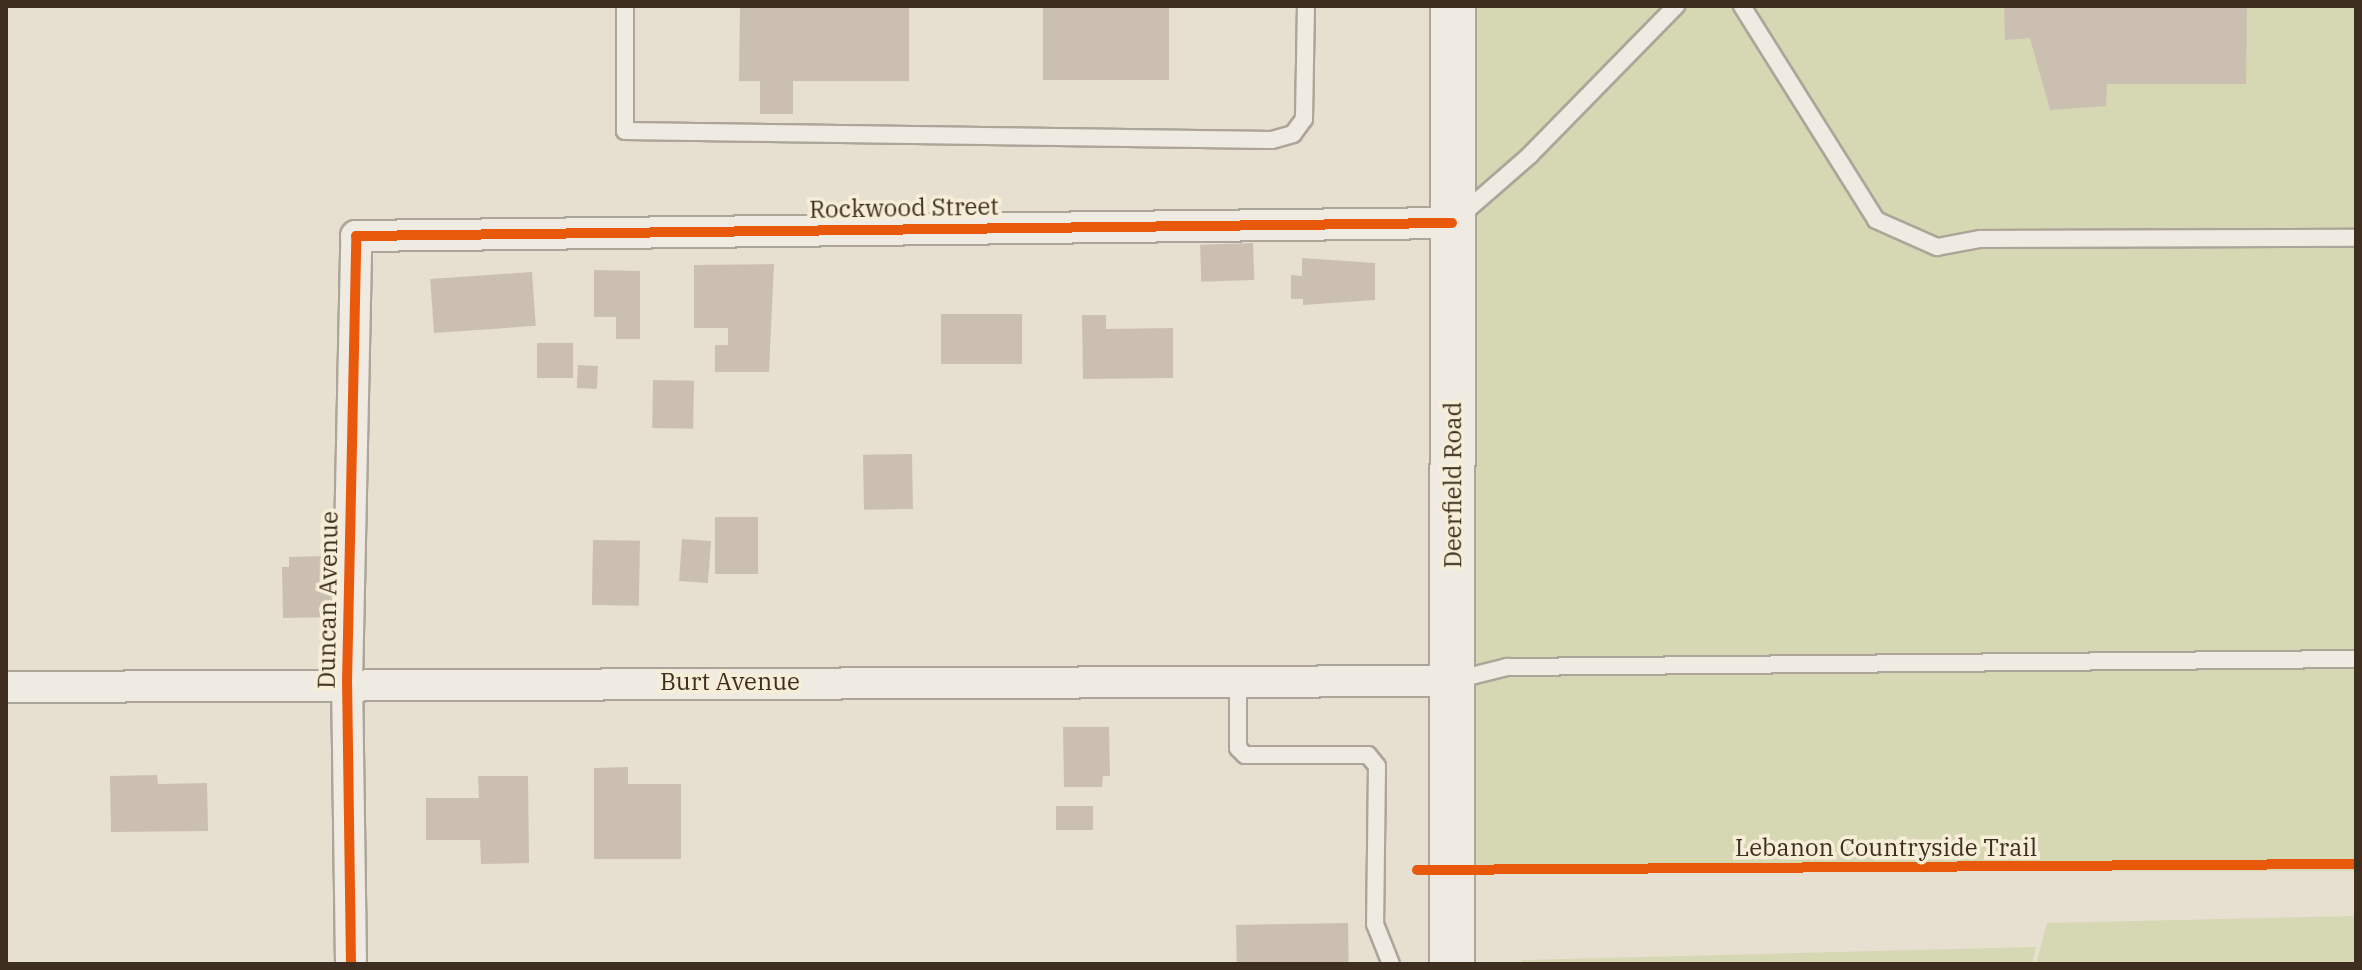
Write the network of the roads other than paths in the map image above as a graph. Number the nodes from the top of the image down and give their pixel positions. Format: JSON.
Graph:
{"nodes":[{"id":1,"x":625,"y":6,"type":"edge"},
{"id":2,"x":1306,"y":6,"type":"edge"},
{"id":3,"x":1453,"y":6,"type":"edge"},
{"id":4,"x":1676,"y":6,"type":"edge"},
{"id":5,"x":1742,"y":6,"type":"edge"},
{"id":6,"x":1452,"y":223,"type":"junction"},
{"id":7,"x":356,"y":236,"type":"joint"},
{"id":8,"x":2356,"y":238,"type":"edge"},
{"id":9,"x":2356,"y":659,"type":"edge"},
{"id":10,"x":1238,"y":681,"type":"junction"},
{"id":11,"x":1453,"y":681,"type":"junction"},
{"id":12,"x":347,"y":683,"type":"junction"},
{"id":13,"x":6,"y":687,"type":"edge"},
{"id":14,"x":351,"y":964,"type":"edge"},
{"id":15,"x":1391,"y":964,"type":"edge"},
{"id":16,"x":1452,"y":964,"type":"edge"}],
"edges":[{"from":1,"to":2,"type":"lane"},
{"from":3,"to":6,"type":"street","name":"Deerfield Road"},
{"from":4,"to":6,"type":"lane"},
{"from":5,"to":8,"type":"lane"},
{"from":6,"to":7,"type":"street","name":"Rockwood Street"},
{"from":6,"to":11,"type":"street","name":"Deerfield Road"},
{"from":7,"to":12,"type":"street","name":"Duncan Avenue"},
{"from":9,"to":11,"type":"lane"},
{"from":10,"to":11,"type":"street","name":"Burt Avenue"},
{"from":10,"to":12,"type":"street","name":"Burt Avenue"},
{"from":10,"to":15,"type":"lane"},
{"from":11,"to":16,"type":"street","name":"Deerfield Road"},
{"from":12,"to":13,"type":"street","name":"Burt Avenue"},
{"from":12,"to":14,"type":"street","name":"Duncan Avenue"}]}
